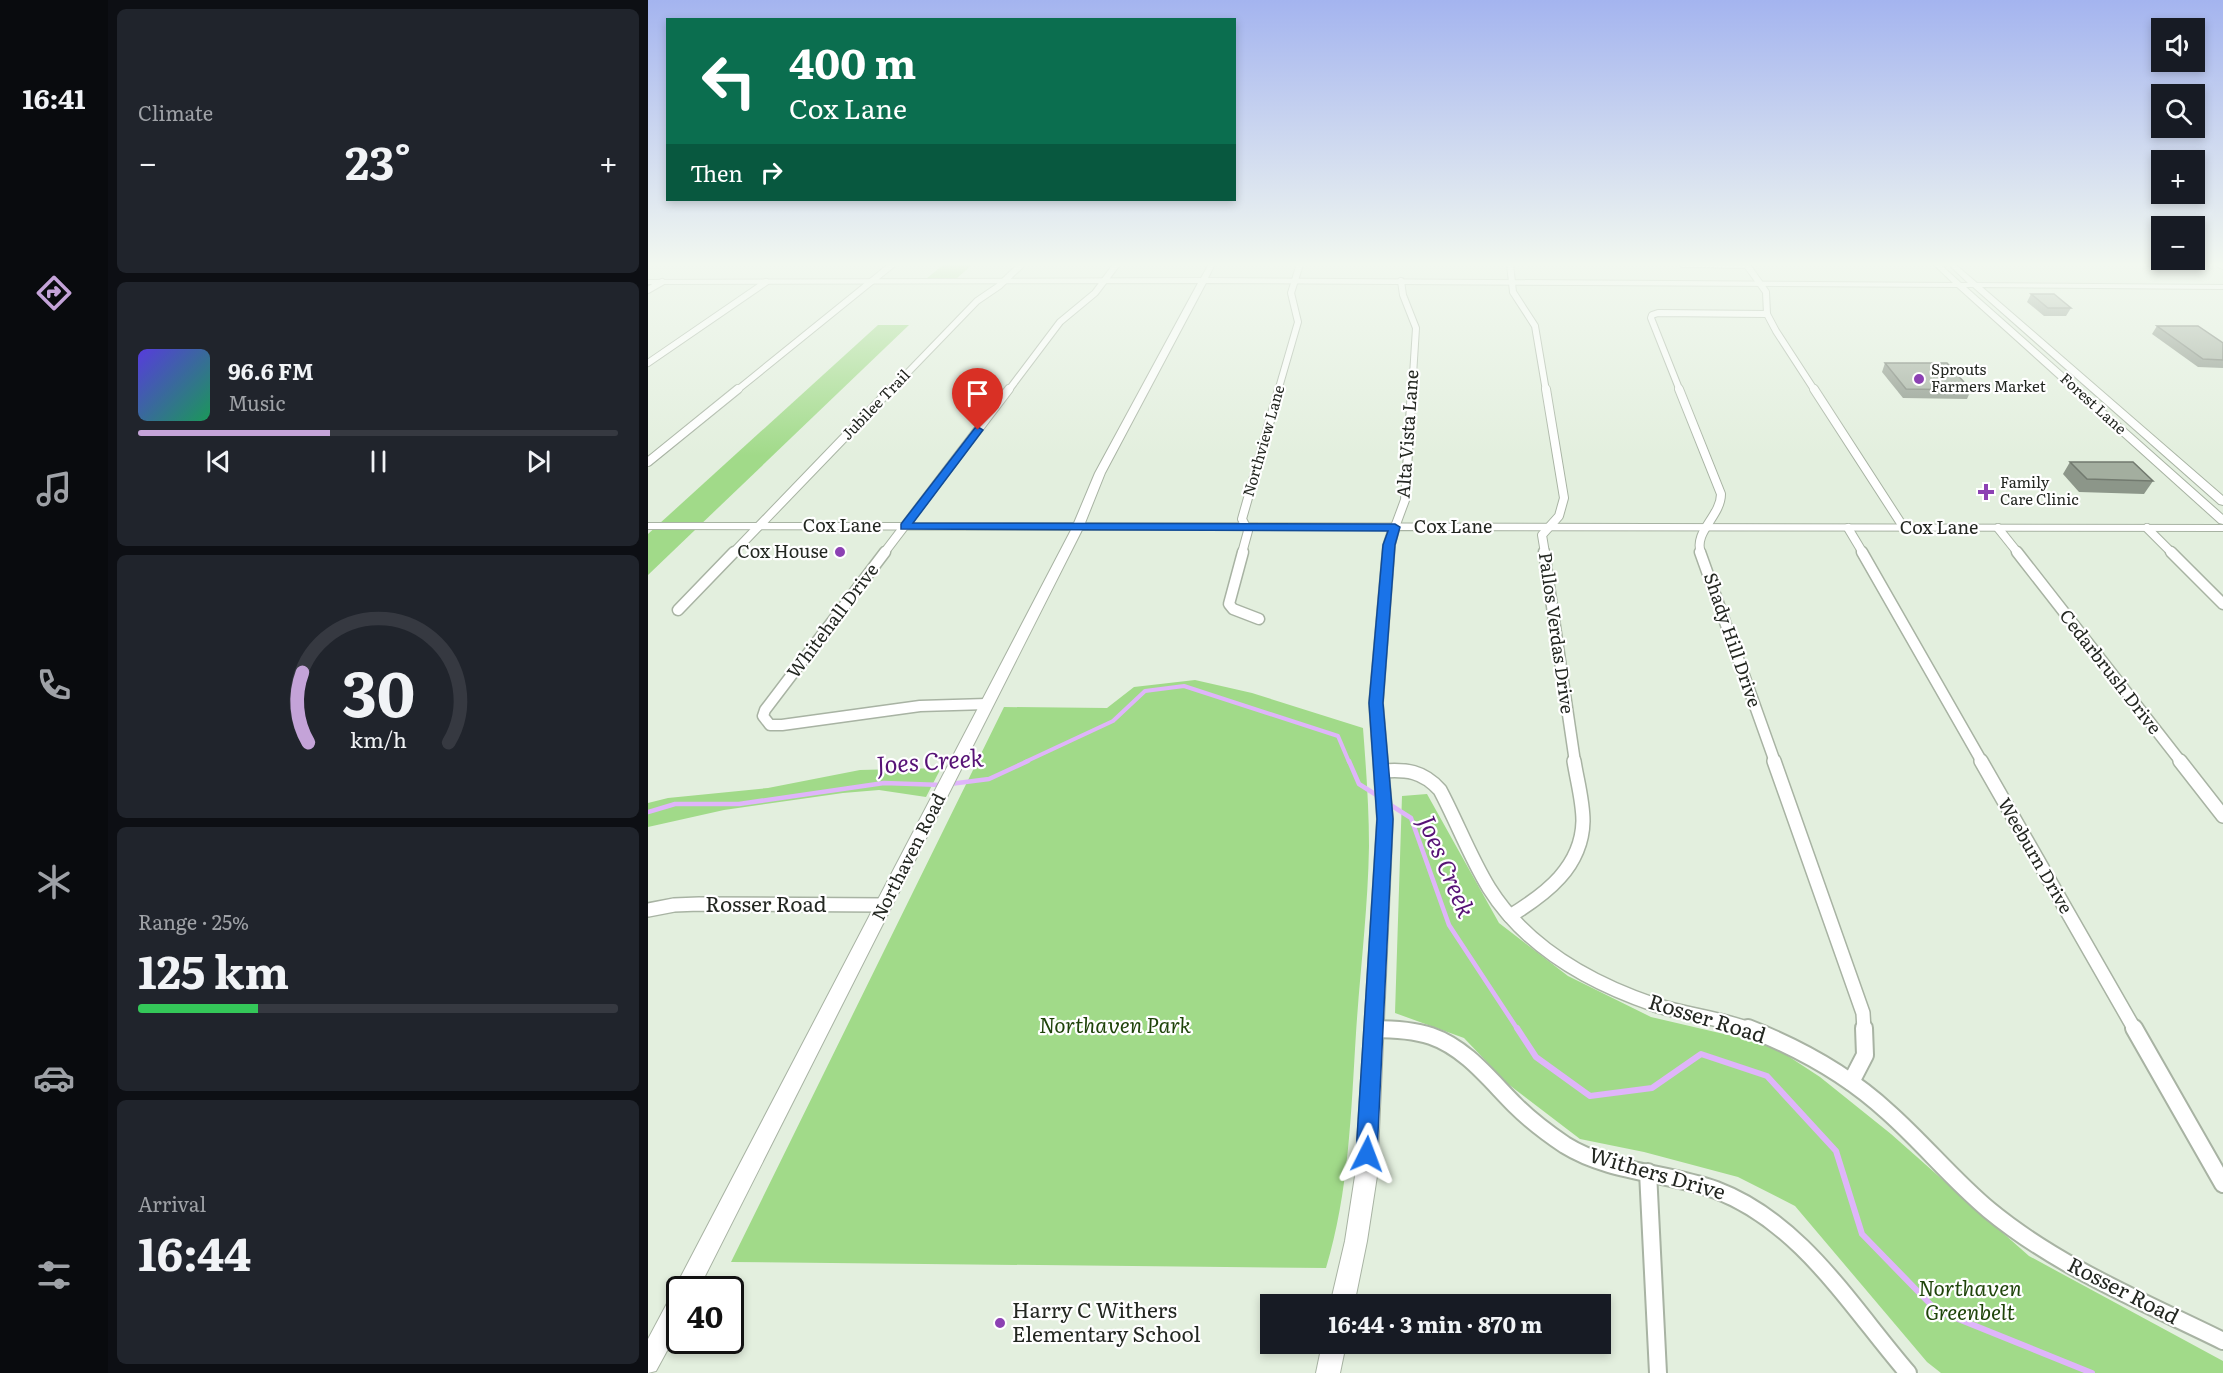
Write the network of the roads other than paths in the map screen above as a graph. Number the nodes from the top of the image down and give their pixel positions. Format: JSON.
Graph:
{"nodes":[{"id":1,"x":699,"y":328,"type":"edge"},
{"id":2,"x":813,"y":328,"type":"edge"},
{"id":3,"x":951,"y":328,"type":"edge"},
{"id":4,"x":1055,"y":328,"type":"edge"},
{"id":5,"x":1178,"y":328,"type":"edge"},
{"id":6,"x":1296,"y":328,"type":"edge"},
{"id":7,"x":1416,"y":328,"type":"edge"},
{"id":8,"x":1535,"y":328,"type":"edge"},
{"id":9,"x":1654,"y":328,"type":"edge"},
{"id":10,"x":1774,"y":328,"type":"edge"},
{"id":11,"x":2008,"y":328,"type":"edge"},
{"id":12,"x":2024,"y":328,"type":"edge"},
{"id":13,"x":2019,"y":338,"type":"junction"},
{"id":14,"x":2035,"y":338,"type":"junction"},
{"id":15,"x":648,"y":363,"type":"edge"},
{"id":16,"x":2127,"y":435,"type":"junction"},
{"id":17,"x":2146,"y":435,"type":"junction"},
{"id":18,"x":648,"y":462,"type":"edge"},
{"id":19,"x":2223,"y":502,"type":"edge"},
{"id":20,"x":2223,"y":521,"type":"edge"},
{"id":21,"x":648,"y":526,"type":"edge"},
{"id":22,"x":759,"y":526,"type":"junction"},
{"id":23,"x":905,"y":526,"type":"junction"},
{"id":24,"x":1079,"y":526,"type":"junction"},
{"id":25,"x":1246,"y":527,"type":"junction"},
{"id":26,"x":1395,"y":527,"type":"junction"},
{"id":27,"x":1549,"y":528,"type":"junction"},
{"id":28,"x":1707,"y":528,"type":"junction"},
{"id":29,"x":1848,"y":528,"type":"junction"},
{"id":30,"x":1904,"y":528,"type":"junction"},
{"id":31,"x":1998,"y":528,"type":"junction"},
{"id":32,"x":2147,"y":528,"type":"junction"},
{"id":33,"x":2223,"y":528,"type":"edge"},
{"id":34,"x":2223,"y":604,"type":"edge"},
{"id":35,"x":678,"y":610,"type":"dead end"},
{"id":36,"x":1259,"y":619,"type":"dead end"},
{"id":37,"x":987,"y":704,"type":"junction"},
{"id":38,"x":1382,"y":775,"type":"junction"},
{"id":39,"x":2223,"y":816,"type":"edge"},
{"id":40,"x":884,"y":905,"type":"junction"},
{"id":41,"x":648,"y":910,"type":"edge"},
{"id":42,"x":1510,"y":916,"type":"junction"},
{"id":43,"x":1373,"y":1029,"type":"junction"},
{"id":44,"x":1851,"y":1082,"type":"junction"},
{"id":45,"x":1648,"y":1172,"type":"junction"},
{"id":46,"x":2223,"y":1184,"type":"edge"},
{"id":47,"x":693,"y":1276,"type":"edge"},
{"id":48,"x":1344,"y":1294,"type":"edge"},
{"id":49,"x":666,"y":1329,"type":"edge"},
{"id":50,"x":2223,"y":1341,"type":"edge"},
{"id":51,"x":1332,"y":1354,"type":"edge"},
{"id":52,"x":648,"y":1363,"type":"edge"},
{"id":53,"x":1328,"y":1373,"type":"edge"},
{"id":54,"x":1658,"y":1373,"type":"edge"},
{"id":55,"x":1908,"y":1373,"type":"edge"}],
"edges":[{"from":1,"to":15,"type":"street"},
{"from":2,"to":18,"type":"street"},
{"from":3,"to":22,"type":"street","name":"Jubilee Trail"},
{"from":4,"to":23,"type":"street","name":"Whitehall Drive"},
{"from":5,"to":24,"type":"main road","name":"Northaven Road"},
{"from":6,"to":25,"type":"street","name":"Northview Lane"},
{"from":7,"to":26,"type":"street","name":"Alta Vista Lane"},
{"from":8,"to":27,"type":"street","name":"Pallos Verdas Drive"},
{"from":9,"to":28,"type":"street","name":"Shady Hill Drive"},
{"from":10,"to":30,"type":"street"},
{"from":11,"to":13,"type":"main road","name":"Forest Lane"},
{"from":12,"to":14,"type":"main road","name":"Forest Lane"},
{"from":13,"to":14,"type":"main road"},
{"from":13,"to":16,"type":"main road","name":"Forest Lane"},
{"from":14,"to":17,"type":"main road","name":"Forest Lane"},
{"from":16,"to":17,"type":"main road"},
{"from":16,"to":20,"type":"main road","name":"Forest Lane"},
{"from":17,"to":19,"type":"main road","name":"Forest Lane"},
{"from":21,"to":22,"type":"main road","name":"Cox Lane"},
{"from":22,"to":23,"type":"main road","name":"Cox Lane"},
{"from":22,"to":35,"type":"street","name":"Jubilee Trail"},
{"from":23,"to":24,"type":"main road","name":"Cox Lane"},
{"from":23,"to":37,"type":"street","name":"Whitehall Drive"},
{"from":24,"to":25,"type":"main road","name":"Cox Lane"},
{"from":24,"to":37,"type":"main road","name":"Northaven Road"},
{"from":25,"to":26,"type":"main road","name":"Cox Lane"},
{"from":25,"to":36,"type":"street","name":"Northview Lane"},
{"from":26,"to":27,"type":"main road","name":"Cox Lane"},
{"from":26,"to":38,"type":"main road","name":"Alta Vista Lane"},
{"from":27,"to":28,"type":"main road","name":"Cox Lane"},
{"from":27,"to":42,"type":"street","name":"Pallos Verdas Drive"},
{"from":28,"to":29,"type":"main road","name":"Cox Lane"},
{"from":28,"to":44,"type":"street","name":"Shady Hill Drive"},
{"from":29,"to":30,"type":"main road","name":"Cox Lane"},
{"from":29,"to":46,"type":"street","name":"Weeburn Drive"},
{"from":30,"to":31,"type":"main road","name":"Cox Lane"},
{"from":31,"to":32,"type":"main road","name":"Cox Lane"},
{"from":31,"to":39,"type":"street","name":"Cedarbrush Drive"},
{"from":32,"to":33,"type":"main road","name":"Cox Lane"},
{"from":32,"to":34,"type":"street"},
{"from":37,"to":40,"type":"main road","name":"Northaven Road"},
{"from":38,"to":42,"type":"street","name":"Rosser Road"},
{"from":38,"to":43,"type":"main road","name":"Alta Vista Lane"},
{"from":40,"to":41,"type":"street","name":"Rosser Road"},
{"from":40,"to":47,"type":"main road","name":"Northaven Road"},
{"from":42,"to":44,"type":"street","name":"Rosser Road"},
{"from":43,"to":45,"type":"street","name":"Withers Drive"},
{"from":43,"to":48,"type":"main road","name":"Alta Vista Lane"},
{"from":44,"to":50,"type":"street","name":"Rosser Road"},
{"from":45,"to":54,"type":"street"},
{"from":45,"to":55,"type":"street","name":"Withers Drive"},
{"from":49,"to":52,"type":"main road"},
{"from":51,"to":53,"type":"main road"}]}
